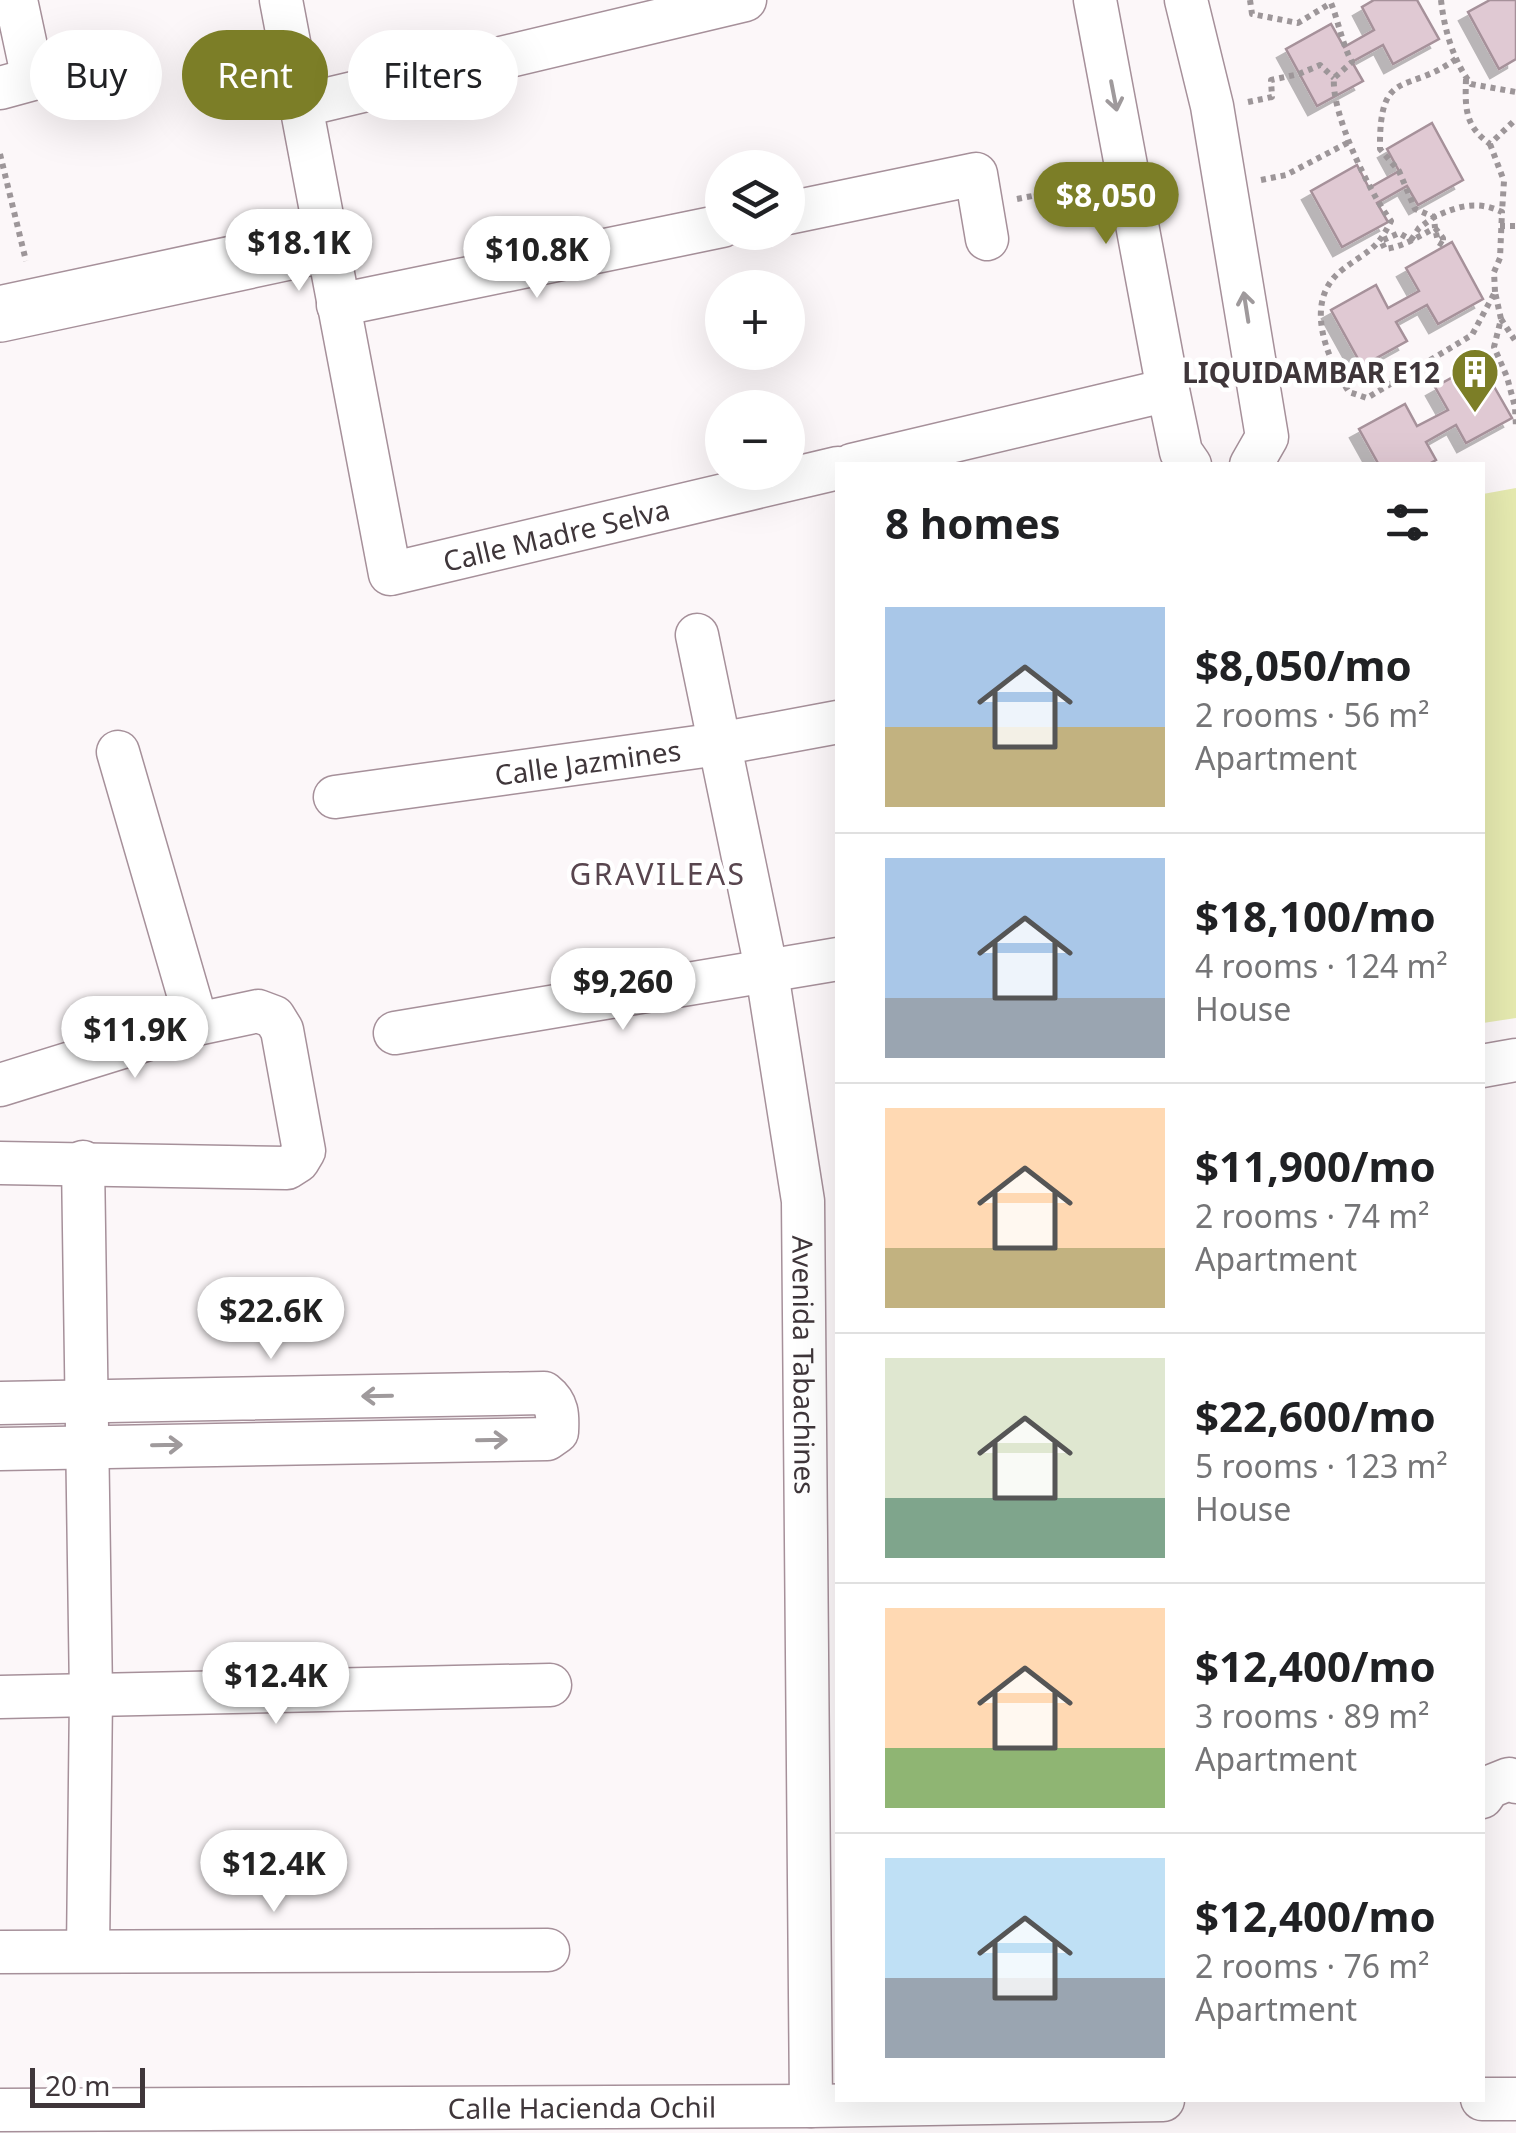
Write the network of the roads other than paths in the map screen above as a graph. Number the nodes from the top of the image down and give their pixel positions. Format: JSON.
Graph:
{"nodes":[{"id":1,"x":16,"y":0,"type":"edge"},
{"id":2,"x":282,"y":0,"type":"edge"},
{"id":3,"x":745,"y":0,"type":"edge"},
{"id":4,"x":1095,"y":0,"type":"edge"},
{"id":5,"x":1186,"y":0,"type":"edge"},
{"id":6,"x":287,"y":30,"type":"edge"},
{"id":7,"x":16,"y":83,"type":"edge"},
{"id":8,"x":328,"y":99,"type":"edge"},
{"id":9,"x":302,"y":120,"type":"edge"},
{"id":10,"x":805,"y":209,"type":"edge"},
{"id":11,"x":984,"y":223,"type":"road end"},
{"id":12,"x":705,"y":229,"type":"edge"},
{"id":13,"x":326,"y":244,"type":"junction"},
{"id":14,"x":338,"y":305,"type":"junction"},
{"id":15,"x":19,"y":310,"type":"edge"},
{"id":16,"x":1168,"y":390,"type":"junction"},
{"id":17,"x":865,"y":462,"type":"edge"},
{"id":18,"x":1188,"y":462,"type":"edge"},
{"id":19,"x":1253,"y":462,"type":"edge"},
{"id":20,"x":835,"y":469,"type":"edge"},
{"id":21,"x":697,"y":635,"type":"dead end"},
{"id":22,"x":835,"y":723,"type":"edge"},
{"id":23,"x":719,"y":744,"type":"junction"},
{"id":24,"x":118,"y":752,"type":"dead end"},
{"id":25,"x":335,"y":797,"type":"dead end"},
{"id":26,"x":835,"y":960,"type":"edge"},
{"id":27,"x":768,"y":973,"type":"junction"},
{"id":28,"x":197,"y":1024,"type":"junction"},
{"id":29,"x":395,"y":1034,"type":"dead end"},
{"id":30,"x":1516,"y":1060,"type":"edge"},
{"id":31,"x":1485,"y":1065,"type":"edge"},
{"id":32,"x":0,"y":1085,"type":"edge"},
{"id":33,"x":0,"y":1162,"type":"edge"},
{"id":34,"x":84,"y":1162,"type":"junction"},
{"id":35,"x":820,"y":1198,"type":"edge"},
{"id":36,"x":87,"y":1402,"type":"junction"},
{"id":37,"x":0,"y":1404,"type":"edge"},
{"id":38,"x":88,"y":1447,"type":"junction"},
{"id":39,"x":0,"y":1449,"type":"edge"},
{"id":40,"x":550,"y":1685,"type":"dead end"},
{"id":41,"x":91,"y":1695,"type":"junction"},
{"id":42,"x":0,"y":1697,"type":"edge"},
{"id":43,"x":1516,"y":1782,"type":"edge"},
{"id":44,"x":1485,"y":1793,"type":"edge"},
{"id":45,"x":548,"y":1950,"type":"dead end"},
{"id":46,"x":88,"y":1951,"type":"junction"},
{"id":47,"x":0,"y":1952,"type":"edge"},
{"id":48,"x":1485,"y":2099,"type":"edge"},
{"id":49,"x":1516,"y":2100,"type":"edge"},
{"id":50,"x":1045,"y":2102,"type":"edge"},
{"id":51,"x":810,"y":2106,"type":"junction"},
{"id":52,"x":0,"y":2110,"type":"edge"}],
"edges":[{"from":1,"to":7,"type":"street"},
{"from":2,"to":6,"type":"street"},
{"from":3,"to":8,"type":"street"},
{"from":4,"to":16,"type":"street","one_way":true},
{"from":19,"to":5,"type":"street","one_way":true},
{"from":9,"to":13,"type":"street"},
{"from":10,"to":11,"type":"street"},
{"from":12,"to":14,"type":"street"},
{"from":13,"to":14,"type":"street"},
{"from":13,"to":15,"type":"street"},
{"from":14,"to":20,"type":"street","name":"Calle Madre Selva"},
{"from":16,"to":17,"type":"street"},
{"from":16,"to":18,"type":"street"},
{"from":21,"to":23,"type":"street","name":"Avenida Tabachines"},
{"from":22,"to":23,"type":"street","name":"Calle Jazmines"},
{"from":23,"to":25,"type":"street","name":"Calle Jazmines"},
{"from":23,"to":27,"type":"street","name":"Avenida Tabachines"},
{"from":24,"to":28,"type":"street"},
{"from":26,"to":27,"type":"street"},
{"from":27,"to":29,"type":"street"},
{"from":27,"to":35,"type":"street","name":"Avenida Tabachines"},
{"from":28,"to":32,"type":"street"},
{"from":28,"to":34,"type":"street"},
{"from":30,"to":31,"type":"street"},
{"from":33,"to":34,"type":"street"},
{"from":34,"to":36,"type":"street"},
{"from":35,"to":51,"type":"street","name":"Avenida Tabachines"},
{"from":36,"to":37,"type":"street"},
{"from":36,"to":38,"type":"street"},
{"from":38,"to":36,"type":"street","one_way":true},
{"from":38,"to":39,"type":"street"},
{"from":38,"to":41,"type":"street"},
{"from":40,"to":41,"type":"street"},
{"from":41,"to":42,"type":"street"},
{"from":41,"to":46,"type":"street"},
{"from":43,"to":44,"type":"street"},
{"from":45,"to":46,"type":"street"},
{"from":46,"to":47,"type":"street"},
{"from":48,"to":49,"type":"street"},
{"from":50,"to":51,"type":"street","name":"Calle Hacienda Ochil"},
{"from":51,"to":52,"type":"street","name":"Calle Hacienda Ochil"}]}
